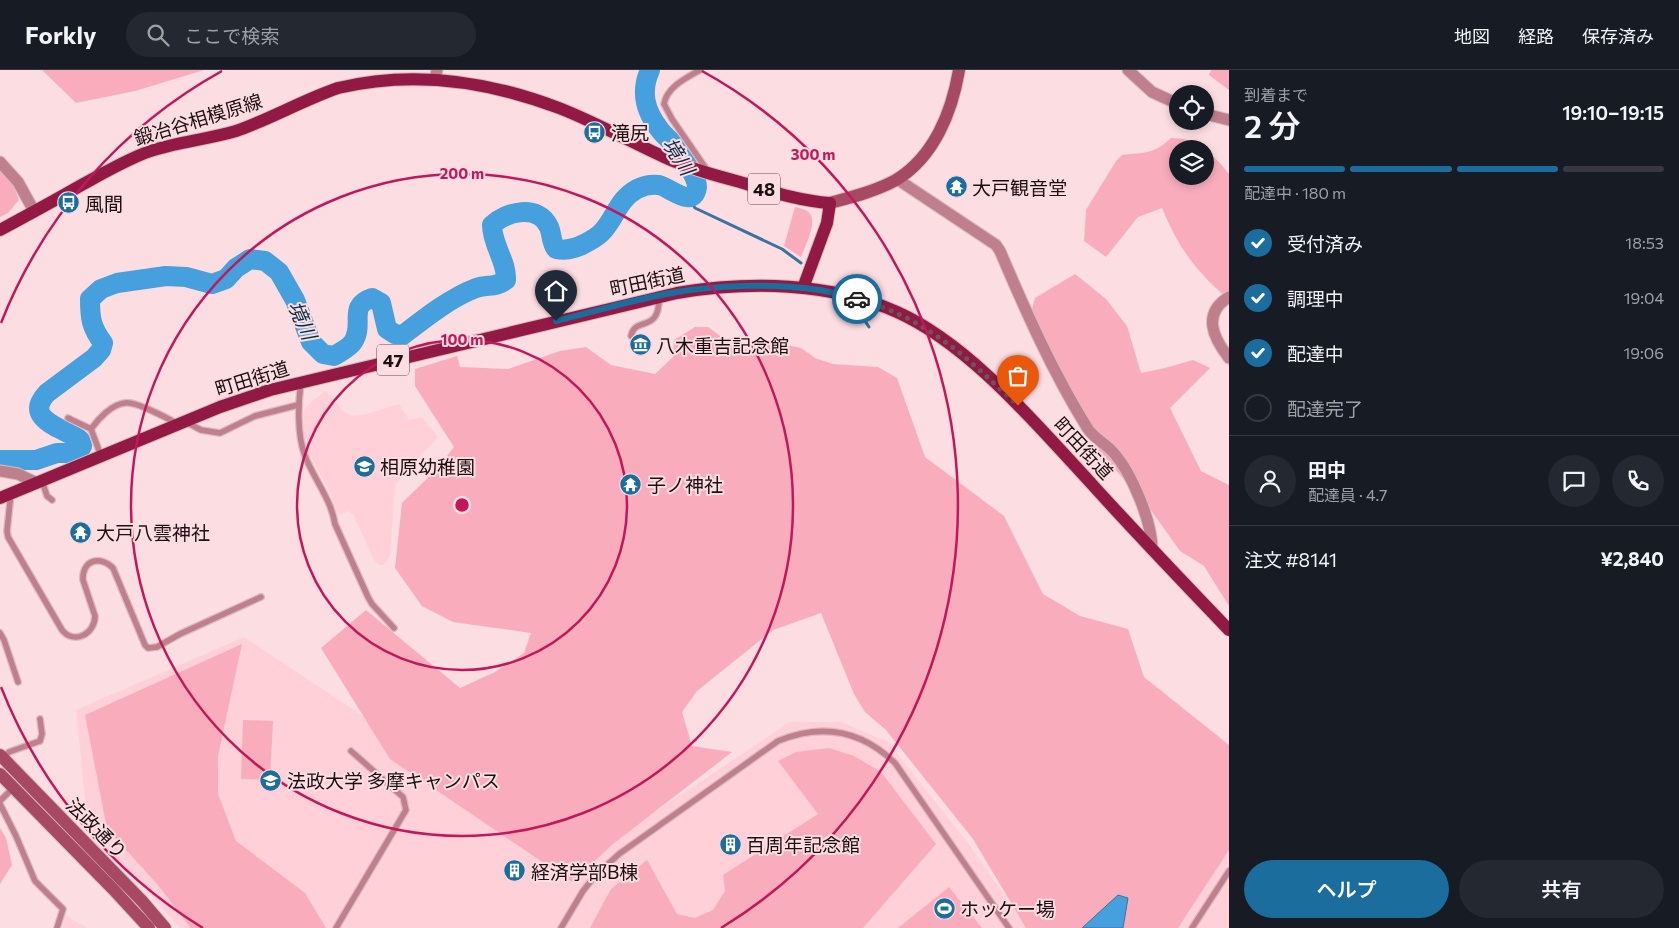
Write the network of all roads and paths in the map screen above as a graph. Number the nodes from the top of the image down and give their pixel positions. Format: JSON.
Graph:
{"nodes":[{"id":1,"x":700,"y":70,"type":"edge"},
{"id":2,"x":959,"y":70,"type":"edge"},
{"id":3,"x":1128,"y":70,"type":"edge"},
{"id":4,"x":436,"y":73,"type":"edge"},
{"id":5,"x":1169,"y":100,"type":"edge"},
{"id":6,"x":1214,"y":116,"type":"edge"},
{"id":7,"x":1229,"y":120,"type":"edge"},
{"id":8,"x":0,"y":162,"type":"edge"},
{"id":9,"x":704,"y":171,"type":"junction"},
{"id":10,"x":897,"y":179,"type":"junction"},
{"id":11,"x":830,"y":203,"type":"junction"},
{"id":12,"x":34,"y":211,"type":"junction"},
{"id":13,"x":0,"y":230,"type":"edge"},
{"id":14,"x":803,"y":288,"type":"junction"},
{"id":15,"x":659,"y":296,"type":"junction"},
{"id":16,"x":1229,"y":297,"type":"edge"},
{"id":17,"x":638,"y":342,"type":"dead end"},
{"id":18,"x":1229,"y":358,"type":"edge"},
{"id":19,"x":301,"y":382,"type":"junction"},
{"id":20,"x":298,"y":404,"type":"junction"},
{"id":21,"x":68,"y":418,"type":"dead end"},
{"id":22,"x":181,"y":422,"type":"junction"},
{"id":23,"x":91,"y":429,"type":"junction"},
{"id":24,"x":101,"y":456,"type":"junction"},
{"id":25,"x":0,"y":471,"type":"edge"},
{"id":26,"x":39,"y":482,"type":"junction"},
{"id":27,"x":6,"y":496,"type":"edge"},
{"id":28,"x":52,"y":500,"type":"dead end"},
{"id":29,"x":1152,"y":549,"type":"junction"},
{"id":30,"x":261,"y":597,"type":"dead end"},
{"id":31,"x":394,"y":628,"type":"dead end"},
{"id":32,"x":1229,"y":630,"type":"edge"},
{"id":33,"x":0,"y":633,"type":"edge"},
{"id":34,"x":18,"y":682,"type":"dead end"},
{"id":35,"x":40,"y":719,"type":"dead end"},
{"id":36,"x":351,"y":751,"type":"dead end"},
{"id":37,"x":1,"y":758,"type":"edge"},
{"id":38,"x":0,"y":774,"type":"edge"},
{"id":39,"x":18,"y":783,"type":"junction"},
{"id":40,"x":0,"y":803,"type":"edge"},
{"id":41,"x":1229,"y":871,"type":"edge"},
{"id":42,"x":57,"y":928,"type":"edge"},
{"id":43,"x":149,"y":928,"type":"edge"},
{"id":44,"x":165,"y":928,"type":"edge"},
{"id":45,"x":336,"y":928,"type":"edge"},
{"id":46,"x":561,"y":928,"type":"edge"},
{"id":47,"x":1009,"y":928,"type":"edge"},
{"id":48,"x":1192,"y":928,"type":"edge"}],
"edges":[{"from":1,"to":9,"type":"lane"},
{"from":2,"to":10,"type":"street"},
{"from":3,"to":5,"type":"street"},
{"from":4,"to":9,"type":"main road","name":"鍛冶谷相模原線","number":"48"},
{"from":4,"to":12,"type":"main road","name":"鍛冶谷相模原線","number":"48"},
{"from":6,"to":7,"type":"street"},
{"from":8,"to":12,"type":"street"},
{"from":9,"to":11,"type":"main road","number":"48"},
{"from":10,"to":11,"type":"street"},
{"from":10,"to":29,"type":"street"},
{"from":11,"to":14,"type":"main road"},
{"from":12,"to":13,"type":"main road","name":"鍛冶谷相模原線","number":"48"},
{"from":14,"to":15,"type":"main road","name":"町田街道","number":"47"},
{"from":14,"to":29,"type":"main road","name":"町田街道","number":"47"},
{"from":15,"to":17,"type":"lane"},
{"from":15,"to":19,"type":"main road","name":"町田街道","number":"47"},
{"from":16,"to":18,"type":"street"},
{"from":19,"to":20,"type":"lane"},
{"from":19,"to":22,"type":"main road","name":"町田街道","number":"47"},
{"from":20,"to":22,"type":"lane"},
{"from":20,"to":31,"type":"lane"},
{"from":21,"to":23,"type":"lane"},
{"from":22,"to":23,"type":"lane"},
{"from":22,"to":24,"type":"main road","name":"町田街道","number":"47"},
{"from":23,"to":24,"type":"lane"},
{"from":24,"to":26,"type":"main road","name":"町田街道","number":"47"},
{"from":25,"to":26,"type":"street"},
{"from":26,"to":27,"type":"main road","name":"町田街道","number":"47"},
{"from":26,"to":28,"type":"lane"},
{"from":27,"to":30,"type":"lane"},
{"from":29,"to":32,"type":"main road","name":"町田街道","number":"47"},
{"from":33,"to":34,"type":"lane"},
{"from":35,"to":37,"type":"lane"},
{"from":36,"to":45,"type":"lane"},
{"from":37,"to":39,"type":"street","name":"法政通り"},
{"from":38,"to":39,"type":"street","name":"法政通り"},
{"from":39,"to":40,"type":"lane"},
{"from":39,"to":43,"type":"street","name":"法政通り"},
{"from":39,"to":44,"type":"street","name":"法政通り"},
{"from":40,"to":42,"type":"lane"},
{"from":41,"to":48,"type":"lane"},
{"from":46,"to":47,"type":"lane"}]}
